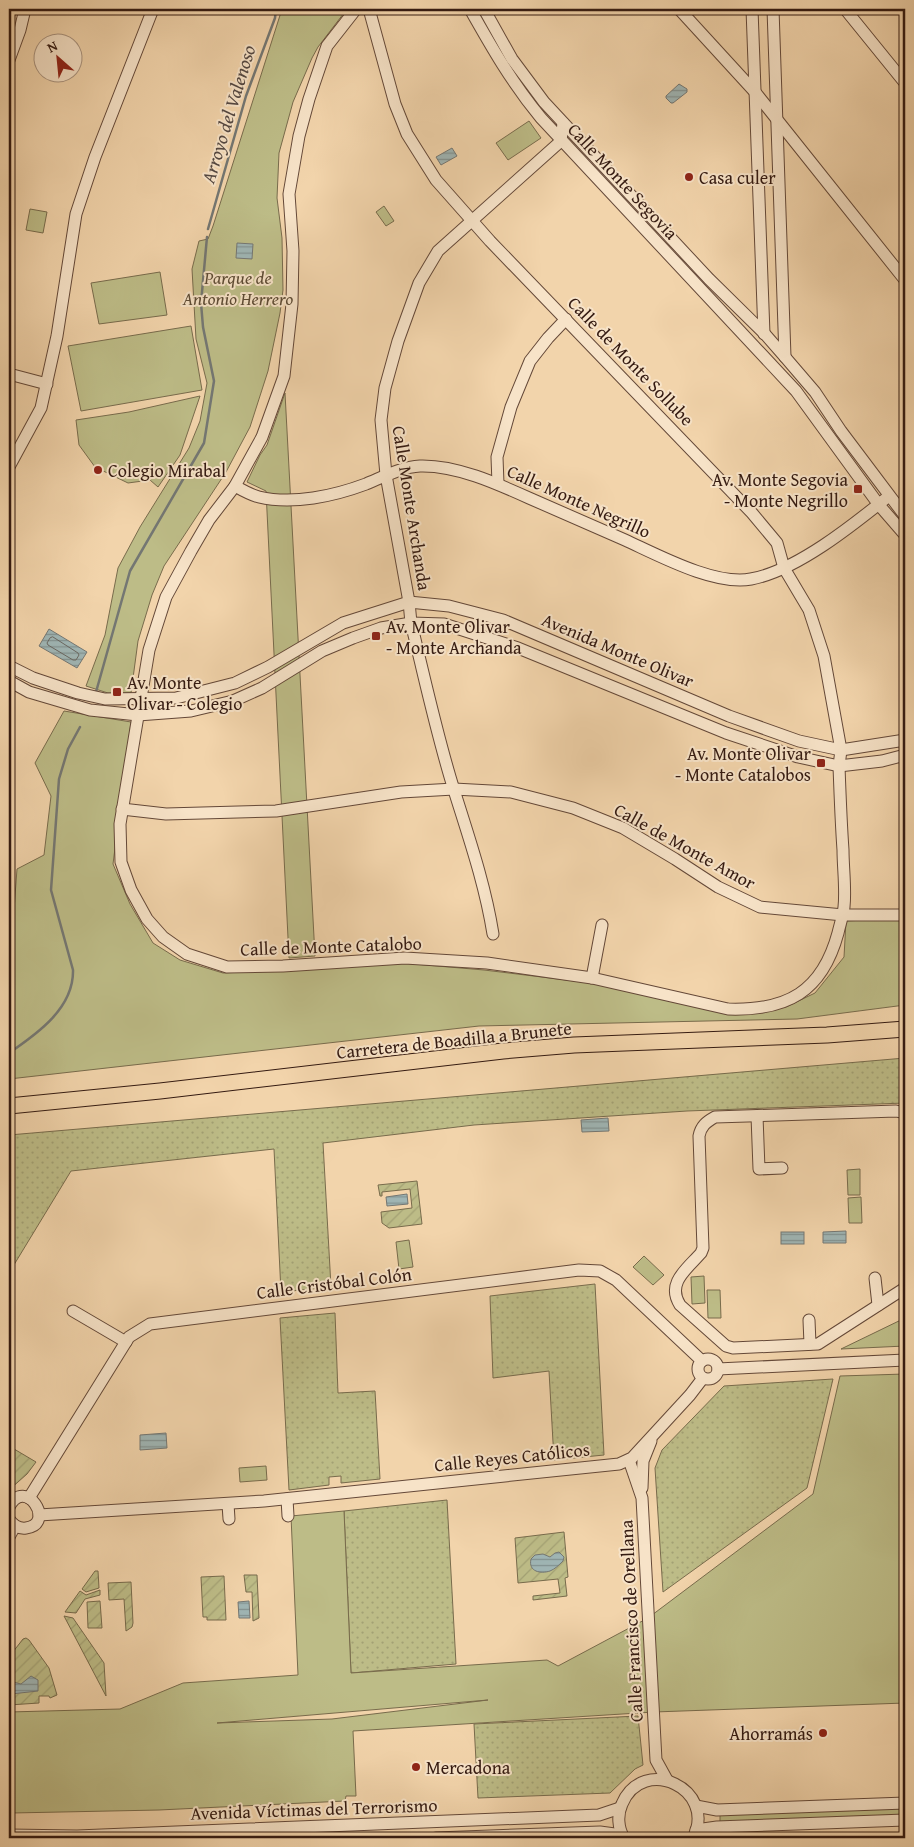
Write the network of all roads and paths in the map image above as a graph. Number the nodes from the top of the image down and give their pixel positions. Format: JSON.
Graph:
{"nodes":[{"id":1,"x":25,"y":9,"type":"edge"},
{"id":2,"x":153,"y":9,"type":"edge"},
{"id":3,"x":356,"y":9,"type":"edge"},
{"id":4,"x":369,"y":9,"type":"edge"},
{"id":5,"x":470,"y":9,"type":"edge"},
{"id":6,"x":484,"y":9,"type":"edge"},
{"id":7,"x":679,"y":9,"type":"edge"},
{"id":8,"x":752,"y":9,"type":"edge"},
{"id":9,"x":772,"y":9,"type":"edge"},
{"id":10,"x":845,"y":9,"type":"edge"},
{"id":11,"x":9,"y":60,"type":"edge"},
{"id":12,"x":775,"y":74,"type":"junction"},
{"id":13,"x":754,"y":75,"type":"junction"},
{"id":14,"x":905,"y":83,"type":"edge"},
{"id":15,"x":755,"y":92,"type":"junction"},
{"id":16,"x":777,"y":120,"type":"junction"},
{"id":17,"x":563,"y":124,"type":"junction"},
{"id":18,"x":561,"y":141,"type":"junction"},
{"id":19,"x":580,"y":142,"type":"junction"},
{"id":20,"x":806,"y":155,"type":"junction"},
{"id":21,"x":778,"y":158,"type":"junction"},
{"id":22,"x":472,"y":220,"type":"junction"},
{"id":23,"x":905,"y":280,"type":"edge"},
{"id":24,"x":566,"y":319,"type":"junction"},
{"id":25,"x":764,"y":332,"type":"junction"},
{"id":26,"x":785,"y":357,"type":"junction"},
{"id":27,"x":767,"y":359,"type":"junction"},
{"id":28,"x":9,"y":374,"type":"edge"},
{"id":29,"x":47,"y":384,"type":"junction"},
{"id":30,"x":9,"y":467,"type":"edge"},
{"id":31,"x":386,"y":475,"type":"junction"},
{"id":32,"x":498,"y":484,"type":"junction"},
{"id":33,"x":235,"y":486,"type":"junction"},
{"id":34,"x":889,"y":496,"type":"junction"},
{"id":35,"x":878,"y":504,"type":"junction"},
{"id":36,"x":905,"y":516,"type":"edge"},
{"id":37,"x":905,"y":535,"type":"edge"},
{"id":38,"x":784,"y":568,"type":"junction"},
{"id":39,"x":409,"y":602,"type":"junction"},
{"id":40,"x":411,"y":623,"type":"junction"},
{"id":41,"x":9,"y":666,"type":"edge"},
{"id":42,"x":9,"y":681,"type":"edge"},
{"id":43,"x":141,"y":698,"type":"junction"},
{"id":44,"x":138,"y":715,"type":"junction"},
{"id":45,"x":905,"y":740,"type":"edge"},
{"id":46,"x":841,"y":750,"type":"junction"},
{"id":47,"x":905,"y":755,"type":"edge"},
{"id":48,"x":839,"y":766,"type":"junction"},
{"id":49,"x":454,"y":789,"type":"junction"},
{"id":50,"x":122,"y":809,"type":"junction"},
{"id":51,"x":843,"y":915,"type":"junction"},
{"id":52,"x":905,"y":915,"type":"edge"},
{"id":53,"x":602,"y":925,"type":"dead end"},
{"id":54,"x":493,"y":934,"type":"dead end"},
{"id":55,"x":592,"y":978,"type":"junction"},
{"id":56,"x":905,"y":1029,"type":"edge"},
{"id":57,"x":9,"y":1106,"type":"edge"},
{"id":58,"x":905,"y":1114,"type":"edge"},
{"id":59,"x":757,"y":1116,"type":"junction"},
{"id":60,"x":782,"y":1168,"type":"dead end"},
{"id":61,"x":876,"y":1278,"type":"dead end"},
{"id":62,"x":905,"y":1288,"type":"edge"},
{"id":63,"x":878,"y":1305,"type":"junction"},
{"id":64,"x":73,"y":1312,"type":"dead end"},
{"id":65,"x":809,"y":1320,"type":"dead end"},
{"id":66,"x":126,"y":1342,"type":"junction"},
{"id":67,"x":810,"y":1344,"type":"junction"},
{"id":68,"x":766,"y":1347,"type":"junction"},
{"id":69,"x":905,"y":1360,"type":"edge"},
{"id":70,"x":702,"y":1361,"type":"junction"},
{"id":71,"x":766,"y":1367,"type":"junction"},
{"id":72,"x":718,"y":1369,"type":"junction"},
{"id":73,"x":703,"y":1378,"type":"junction"},
{"id":74,"x":654,"y":1434,"type":"junction"},
{"id":75,"x":630,"y":1459,"type":"junction"},
{"id":76,"x":605,"y":1465,"type":"junction"},
{"id":77,"x":639,"y":1477,"type":"junction"},
{"id":78,"x":29,"y":1498,"type":"junction"},
{"id":79,"x":287,"y":1499,"type":"junction"},
{"id":80,"x":228,"y":1504,"type":"junction"},
{"id":81,"x":9,"y":1507,"type":"edge"},
{"id":82,"x":39,"y":1515,"type":"junction"},
{"id":83,"x":288,"y":1516,"type":"dead end"},
{"id":84,"x":229,"y":1519,"type":"dead end"},
{"id":85,"x":12,"y":1522,"type":"edge"},
{"id":86,"x":9,"y":1537,"type":"edge"},
{"id":87,"x":656,"y":1760,"type":"junction"},
{"id":88,"x":667,"y":1780,"type":"junction"},
{"id":89,"x":646,"y":1782,"type":"junction"},
{"id":90,"x":905,"y":1803,"type":"edge"},
{"id":91,"x":696,"y":1806,"type":"junction"},
{"id":92,"x":620,"y":1808,"type":"junction"},
{"id":93,"x":905,"y":1820,"type":"edge"},
{"id":94,"x":694,"y":1834,"type":"edge"},
{"id":95,"x":9,"y":1835,"type":"edge"},
{"id":96,"x":623,"y":1837,"type":"edge"},
{"id":97,"x":436,"y":1838,"type":"edge"}],
"edges":[{"from":1,"to":11,"type":"street"},
{"from":2,"to":29,"type":"street"},
{"from":3,"to":33,"type":"street","name":"Calle de Monte Catalobo"},
{"from":4,"to":22,"type":"street","name":"Calle de Monte Sollube"},
{"from":5,"to":18,"type":"street","name":"Calle Monte Segovia"},
{"from":6,"to":17,"type":"street","name":"Calle Monte Segovia"},
{"from":7,"to":15,"type":"street"},
{"from":8,"to":13,"type":"street"},
{"from":9,"to":12,"type":"street"},
{"from":10,"to":14,"type":"street"},
{"from":12,"to":13,"type":"street"},
{"from":12,"to":16,"type":"street"},
{"from":13,"to":15,"type":"street"},
{"from":15,"to":16,"type":"street"},
{"from":15,"to":25,"type":"street"},
{"from":16,"to":20,"type":"street"},
{"from":16,"to":21,"type":"street"},
{"from":17,"to":18,"type":"street"},
{"from":17,"to":19,"type":"street","name":"Calle Monte Segovia"},
{"from":18,"to":19,"type":"street"},
{"from":18,"to":22,"type":"street","name":"Calle Monte Archanda"},
{"from":18,"to":27,"type":"street","name":"Calle Monte Segovia"},
{"from":19,"to":25,"type":"street","name":"Calle Monte Segovia"},
{"from":20,"to":21,"type":"street"},
{"from":20,"to":23,"type":"street"},
{"from":21,"to":26,"type":"street"},
{"from":22,"to":24,"type":"street","name":"Calle de Monte Sollube"},
{"from":22,"to":31,"type":"street","name":"Calle Monte Archanda"},
{"from":24,"to":32,"type":"street"},
{"from":24,"to":38,"type":"street","name":"Calle de Monte Sollube"},
{"from":25,"to":26,"type":"street","name":"Calle Monte Segovia"},
{"from":25,"to":27,"type":"street"},
{"from":26,"to":27,"type":"street"},
{"from":26,"to":34,"type":"street","name":"Calle Monte Segovia"},
{"from":27,"to":35,"type":"street","name":"Calle Monte Segovia"},
{"from":28,"to":29,"type":"street"},
{"from":29,"to":30,"type":"street"},
{"from":31,"to":32,"type":"street","name":"Calle Monte Negrillo"},
{"from":31,"to":33,"type":"street","name":"Calle Monte Negrillo"},
{"from":31,"to":39,"type":"street","name":"Calle Monte Archanda"},
{"from":32,"to":38,"type":"street","name":"Calle Monte Negrillo"},
{"from":33,"to":43,"type":"street","name":"Calle de Monte Catalobo"},
{"from":34,"to":35,"type":"street","name":"Calle Monte Negrillo"},
{"from":34,"to":36,"type":"street","name":"Calle Monte Segovia"},
{"from":35,"to":37,"type":"street","name":"Calle Monte Segovia"},
{"from":35,"to":38,"type":"street","name":"Calle Monte Negrillo"},
{"from":38,"to":46,"type":"street","name":"Calle de Monte Sollube"},
{"from":39,"to":40,"type":"street","name":"Calle Monte Archanda"},
{"from":39,"to":43,"type":"street","name":"Avenida Monte Olivar"},
{"from":39,"to":46,"type":"street","name":"Avenida Monte Olivar"},
{"from":40,"to":44,"type":"street","name":"Avenida Monte Olivar"},
{"from":40,"to":48,"type":"street","name":"Avenida Monte Olivar"},
{"from":40,"to":49,"type":"street","name":"Calle Monte Archanda"},
{"from":41,"to":43,"type":"street","name":"Avenida Monte Olivar"},
{"from":42,"to":44,"type":"street","name":"Avenida Monte Olivar"},
{"from":43,"to":44,"type":"street","name":"Calle de Monte Catalobo"},
{"from":44,"to":50,"type":"street","name":"Calle de Monte Catalobo"},
{"from":45,"to":46,"type":"street","name":"Avenida Monte Olivar"},
{"from":46,"to":48,"type":"street","name":"Calle de Monte Catalobo"},
{"from":47,"to":48,"type":"street","name":"Avenida Monte Olivar"},
{"from":48,"to":51,"type":"street","name":"Calle de Monte Catalobo"},
{"from":49,"to":50,"type":"street","name":"Calle de Monte Amor"},
{"from":49,"to":51,"type":"street","name":"Calle de Monte Amor"},
{"from":49,"to":54,"type":"street","name":"Calle Monte Archanda"},
{"from":50,"to":55,"type":"street","name":"Calle de Monte Catalobo"},
{"from":51,"to":52,"type":"street","name":"Calle de Monte Amor"},
{"from":51,"to":55,"type":"street","name":"Calle de Monte Catalobo"},
{"from":53,"to":55,"type":"street"},
{"from":56,"to":57,"type":"main road","name":"Carretera de Boadilla a Brunete"},
{"from":58,"to":59,"type":"street"},
{"from":59,"to":60,"type":"street"},
{"from":59,"to":68,"type":"street"},
{"from":61,"to":63,"type":"street"},
{"from":62,"to":63,"type":"street"},
{"from":63,"to":67,"type":"street"},
{"from":64,"to":66,"type":"street"},
{"from":65,"to":67,"type":"street"},
{"from":66,"to":70,"type":"street","name":"Calle Cristóbal Colón"},
{"from":66,"to":78,"type":"street","name":"Calle Cristóbal Colón"},
{"from":67,"to":68,"type":"street"},
{"from":68,"to":71,"type":"street"},
{"from":69,"to":71,"type":"street"},
{"from":70,"to":72,"type":"street"},
{"from":70,"to":73,"type":"street"},
{"from":71,"to":72,"type":"street"},
{"from":72,"to":73,"type":"street"},
{"from":73,"to":74,"type":"street"},
{"from":74,"to":75,"type":"street"},
{"from":74,"to":77,"type":"street"},
{"from":75,"to":76,"type":"street","name":"Calle Reyes Católicos"},
{"from":75,"to":77,"type":"street"},
{"from":76,"to":77,"type":"street"},
{"from":76,"to":79,"type":"street","name":"Calle Reyes Católicos"},
{"from":77,"to":87,"type":"street","name":"Calle Francisco de Orellana"},
{"from":78,"to":81,"type":"street"},
{"from":78,"to":82,"type":"street"},
{"from":79,"to":80,"type":"street","name":"Calle Reyes Católicos"},
{"from":79,"to":83,"type":"street"},
{"from":80,"to":82,"type":"street","name":"Calle Reyes Católicos"},
{"from":80,"to":84,"type":"street"},
{"from":82,"to":85,"type":"street"},
{"from":85,"to":86,"type":"street"},
{"from":87,"to":88,"type":"street","name":"Calle Francisco de Orellana"},
{"from":87,"to":89,"type":"street","name":"Calle Francisco de Orellana"},
{"from":88,"to":89,"type":"street"},
{"from":88,"to":91,"type":"street"},
{"from":89,"to":92,"type":"street"},
{"from":90,"to":91,"type":"street"},
{"from":91,"to":94,"type":"street"},
{"from":92,"to":95,"type":"street","name":"Avenida Víctimas del Terrorismo"},
{"from":92,"to":96,"type":"street"},
{"from":93,"to":94,"type":"street"},
{"from":96,"to":97,"type":"street","name":"Avenida Víctimas del Terrorismo"}]}
